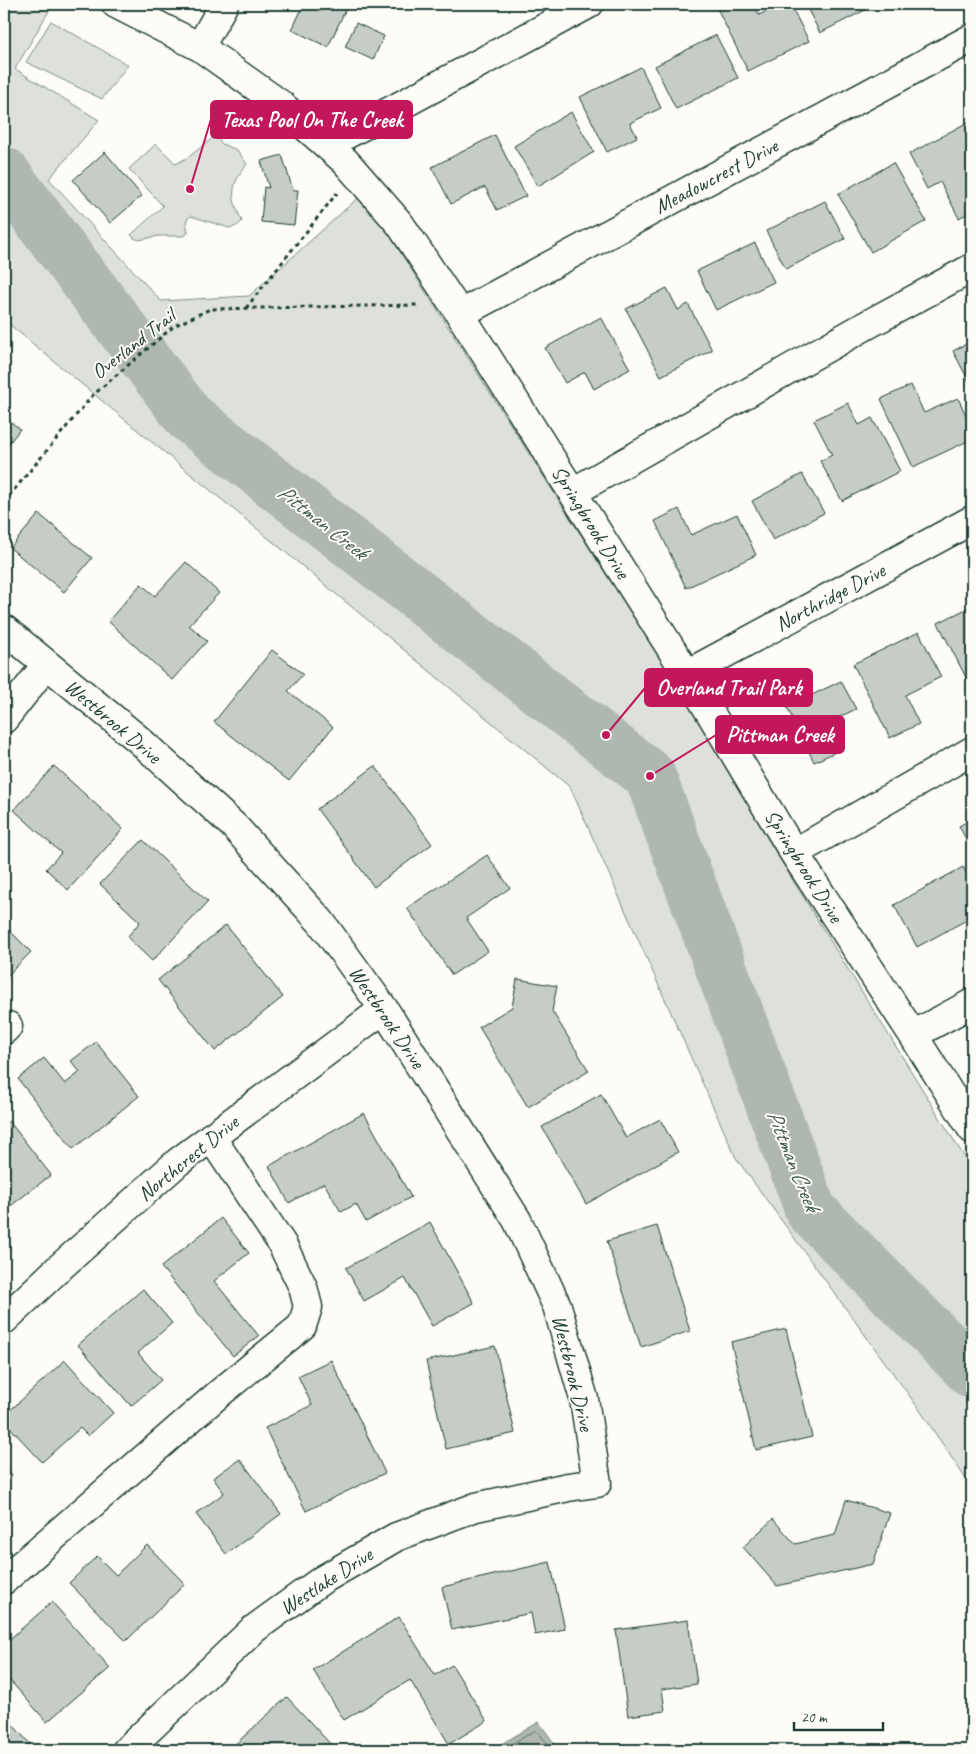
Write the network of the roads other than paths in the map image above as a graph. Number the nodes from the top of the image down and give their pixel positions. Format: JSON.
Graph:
{"nodes":[{"id":1,"x":116,"y":4,"type":"edge"},
{"id":2,"x":224,"y":4,"type":"edge"},
{"id":3,"x":589,"y":4,"type":"edge"},
{"id":4,"x":972,"y":38,"type":"edge"},
{"id":5,"x":200,"y":47,"type":"junction"},
{"id":6,"x":327,"y":145,"type":"junction"},
{"id":7,"x":972,"y":268,"type":"edge"},
{"id":8,"x":453,"y":304,"type":"junction"},
{"id":9,"x":573,"y":492,"type":"junction"},
{"id":10,"x":972,"y":520,"type":"edge"},
{"id":11,"x":4,"y":629,"type":"edge"},
{"id":12,"x":46,"y":665,"type":"junction"},
{"id":13,"x":687,"y":674,"type":"junction"},
{"id":14,"x":4,"y":719,"type":"edge"},
{"id":15,"x":972,"y":751,"type":"edge"},
{"id":16,"x":794,"y":853,"type":"junction"},
{"id":17,"x":972,"y":1003,"type":"edge"},
{"id":18,"x":384,"y":1009,"type":"junction"},
{"id":19,"x":913,"y":1034,"type":"junction"},
{"id":20,"x":972,"y":1129,"type":"edge"},
{"id":21,"x":211,"y":1138,"type":"junction"},
{"id":22,"x":4,"y":1320,"type":"edge"},
{"id":23,"x":568,"y":1487,"type":"joint"},
{"id":24,"x":4,"y":1580,"type":"edge"},
{"id":25,"x":127,"y":1750,"type":"edge"}],
"edges":[{"from":1,"to":5,"type":"street","name":"Springbrook Drive"},
{"from":2,"to":5,"type":"street"},
{"from":3,"to":6,"type":"street"},
{"from":4,"to":8,"type":"street","name":"Meadowcrest Drive"},
{"from":5,"to":6,"type":"street","name":"Springbrook Drive"},
{"from":6,"to":8,"type":"street","name":"Springbrook Drive"},
{"from":7,"to":9,"type":"street"},
{"from":8,"to":9,"type":"street","name":"Springbrook Drive"},
{"from":9,"to":13,"type":"street","name":"Springbrook Drive"},
{"from":10,"to":13,"type":"street","name":"Northridge Drive"},
{"from":11,"to":12,"type":"street","name":"Westbrook Drive"},
{"from":12,"to":14,"type":"street"},
{"from":12,"to":18,"type":"street","name":"Westbrook Drive"},
{"from":13,"to":16,"type":"street","name":"Springbrook Drive"},
{"from":15,"to":16,"type":"street"},
{"from":16,"to":19,"type":"street","name":"Springbrook Drive"},
{"from":17,"to":19,"type":"street"},
{"from":18,"to":21,"type":"street","name":"Northcrest Drive"},
{"from":18,"to":23,"type":"street","name":"Westbrook Drive"},
{"from":19,"to":20,"type":"street","name":"Springbrook Drive"},
{"from":21,"to":22,"type":"street","name":"Northcrest Drive"},
{"from":21,"to":24,"type":"street"},
{"from":23,"to":25,"type":"street","name":"Westlake Drive"}]}
